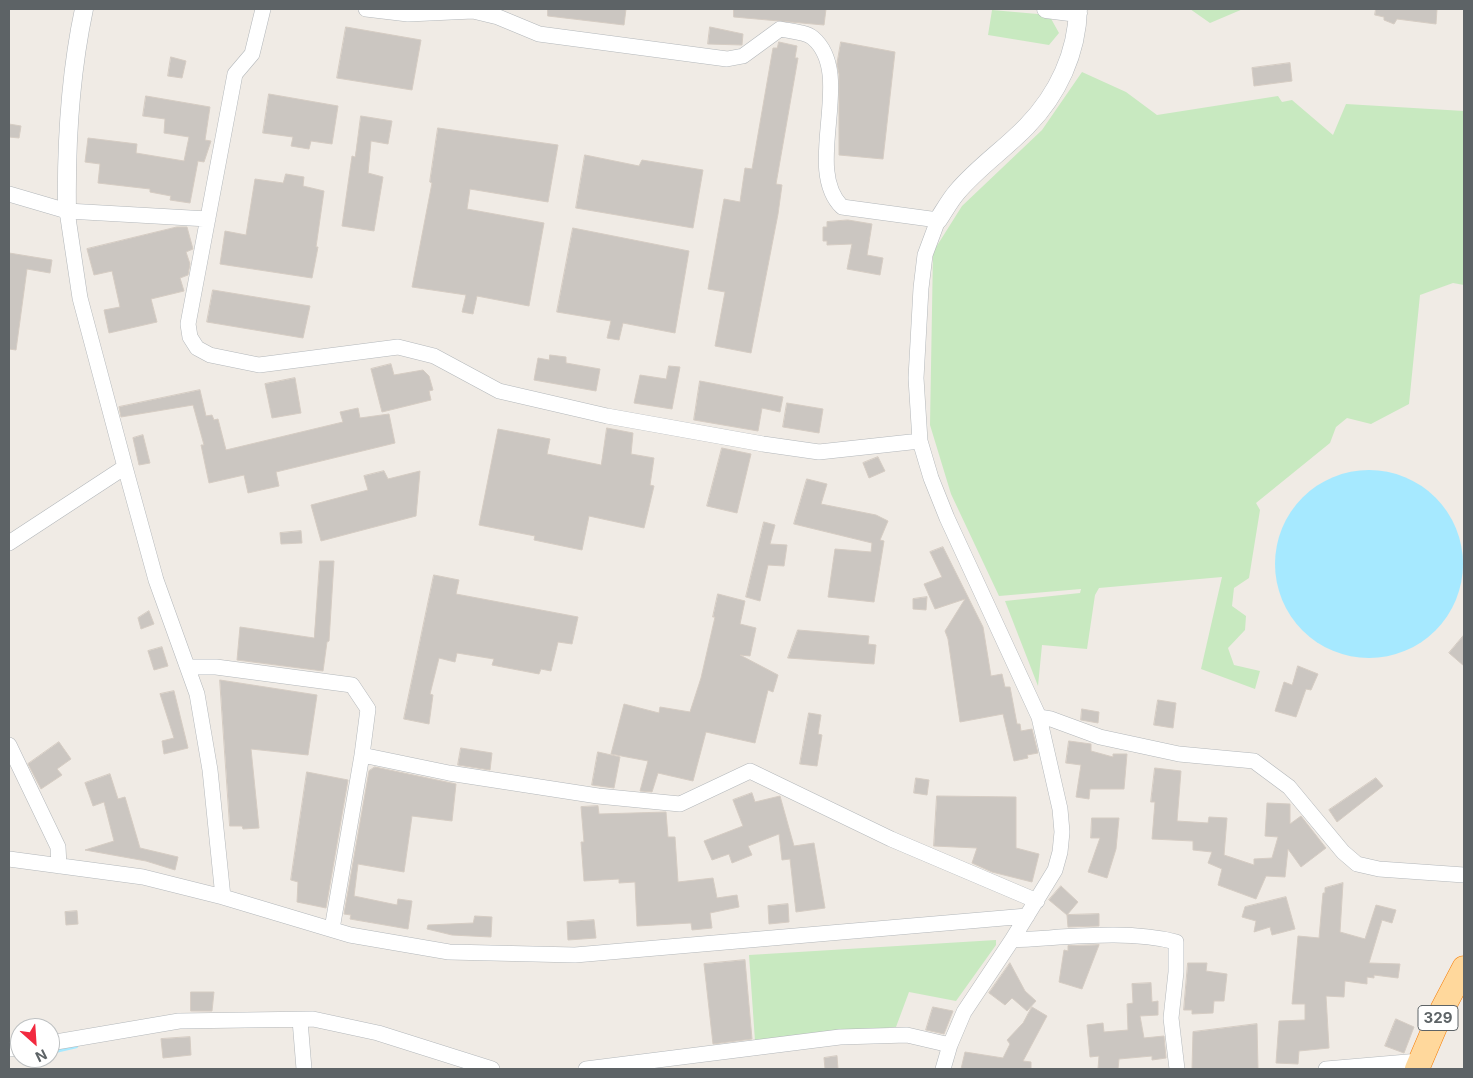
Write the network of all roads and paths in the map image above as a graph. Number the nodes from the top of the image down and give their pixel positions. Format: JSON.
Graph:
{"nodes":[{"id":1,"x":84,"y":9,"type":"edge"},
{"id":2,"x":264,"y":9,"type":"edge"},
{"id":3,"x":366,"y":9,"type":"edge"},
{"id":4,"x":1046,"y":9,"type":"edge"},
{"id":5,"x":1078,"y":11,"type":"edge"},
{"id":6,"x":9,"y":194,"type":"edge"},
{"id":7,"x":67,"y":211,"type":"junction"},
{"id":8,"x":208,"y":219,"type":"junction"},
{"id":9,"x":938,"y":220,"type":"junction"},
{"id":10,"x":920,"y":441,"type":"junction"},
{"id":11,"x":125,"y":467,"type":"junction"},
{"id":12,"x":9,"y":543,"type":"edge"},
{"id":13,"x":188,"y":667,"type":"junction"},
{"id":14,"x":1039,"y":717,"type":"junction"},
{"id":15,"x":9,"y":745,"type":"edge"},
{"id":16,"x":362,"y":755,"type":"junction"},
{"id":17,"x":9,"y":860,"type":"edge"},
{"id":18,"x":59,"y":866,"type":"junction"},
{"id":19,"x":1464,"y":875,"type":"edge"},
{"id":20,"x":223,"y":897,"type":"junction"},
{"id":21,"x":1037,"y":901,"type":"junction"},
{"id":22,"x":1027,"y":916,"type":"junction"},
{"id":23,"x":332,"y":929,"type":"junction"},
{"id":24,"x":1012,"y":940,"type":"junction"},
{"id":25,"x":1464,"y":968,"type":"edge"},
{"id":26,"x":301,"y":1025,"type":"junction"},
{"id":27,"x":60,"y":1041,"type":"edge"},
{"id":28,"x":950,"y":1045,"type":"junction"},
{"id":29,"x":1418,"y":1065,"type":"edge"},
{"id":30,"x":304,"y":1069,"type":"edge"},
{"id":31,"x":492,"y":1069,"type":"edge"},
{"id":32,"x":586,"y":1069,"type":"edge"},
{"id":33,"x":944,"y":1069,"type":"edge"},
{"id":34,"x":1177,"y":1069,"type":"edge"},
{"id":35,"x":1326,"y":1069,"type":"edge"}],
"edges":[{"from":1,"to":7,"type":"street"},
{"from":2,"to":8,"type":"street"},
{"from":3,"to":9,"type":"street"},
{"from":4,"to":5,"type":"street"},
{"from":5,"to":9,"type":"street"},
{"from":6,"to":7,"type":"street"},
{"from":7,"to":8,"type":"street"},
{"from":7,"to":11,"type":"street"},
{"from":8,"to":10,"type":"street"},
{"from":9,"to":10,"type":"street"},
{"from":10,"to":14,"type":"street"},
{"from":11,"to":12,"type":"street"},
{"from":11,"to":13,"type":"street"},
{"from":13,"to":16,"type":"street"},
{"from":13,"to":20,"type":"street"},
{"from":14,"to":19,"type":"street"},
{"from":14,"to":21,"type":"street"},
{"from":15,"to":18,"type":"street"},
{"from":16,"to":21,"type":"street"},
{"from":16,"to":23,"type":"street"},
{"from":17,"to":18,"type":"street"},
{"from":18,"to":20,"type":"street"},
{"from":20,"to":23,"type":"street"},
{"from":21,"to":22,"type":"street"},
{"from":22,"to":23,"type":"street"},
{"from":22,"to":24,"type":"street"},
{"from":24,"to":28,"type":"street"},
{"from":24,"to":34,"type":"street"},
{"from":25,"to":29,"type":"highway","number":"329"},
{"from":26,"to":27,"type":"street"},
{"from":26,"to":30,"type":"street"},
{"from":26,"to":31,"type":"street"},
{"from":28,"to":32,"type":"street"},
{"from":28,"to":33,"type":"street"},
{"from":29,"to":35,"type":"street"}]}
